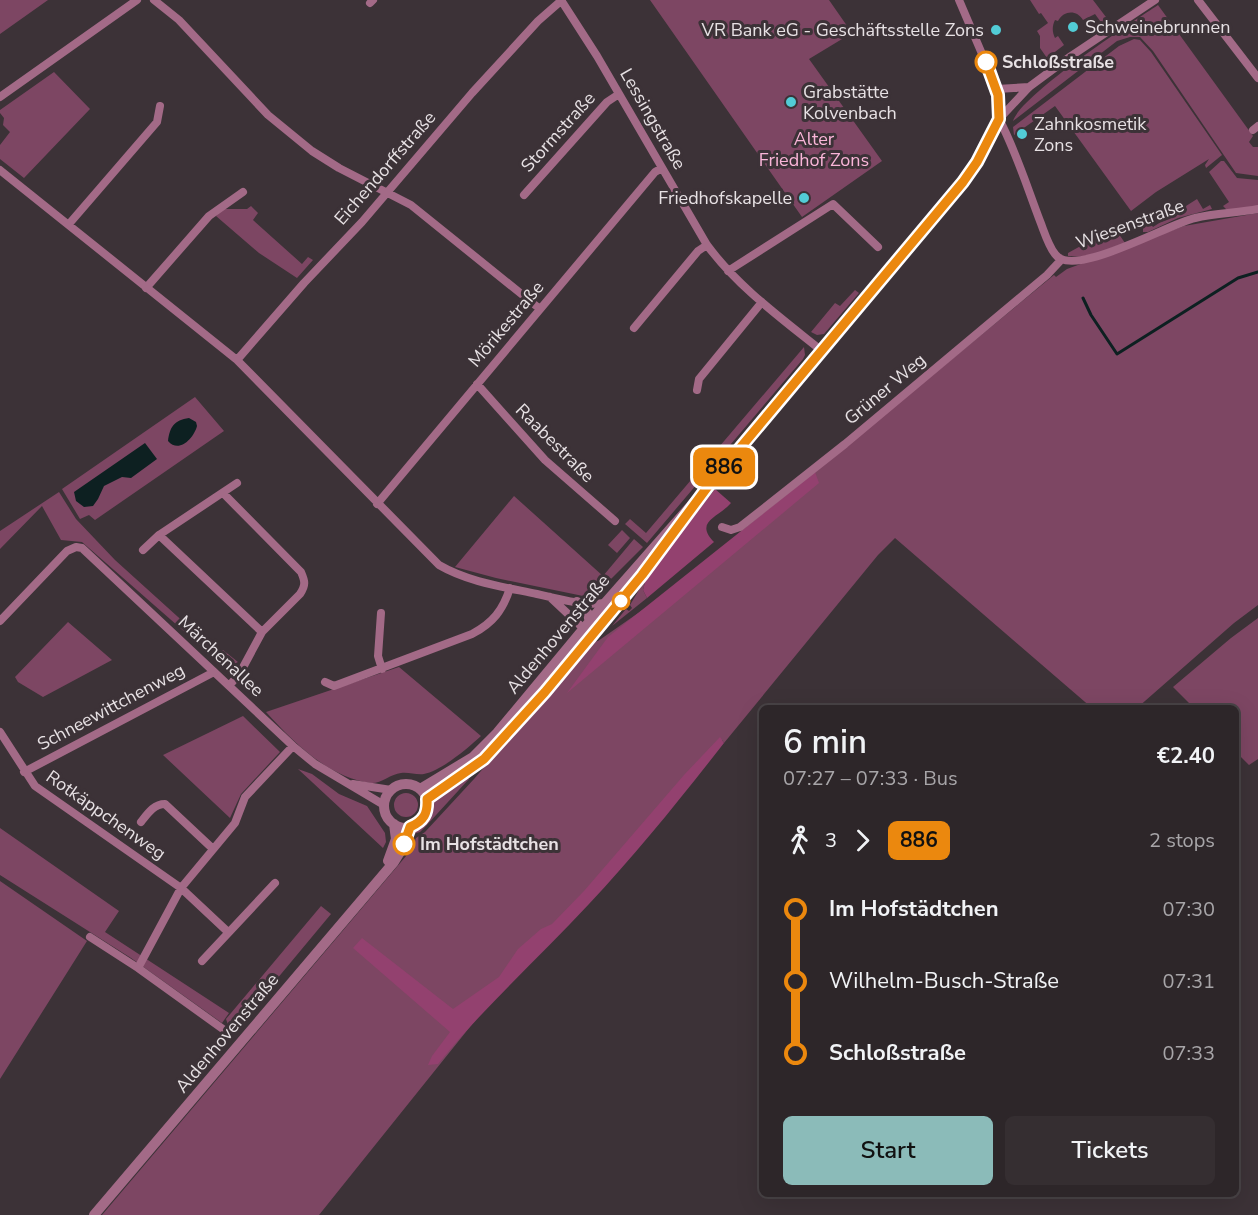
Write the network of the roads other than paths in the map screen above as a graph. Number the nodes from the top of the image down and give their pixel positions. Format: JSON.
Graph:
{"nodes":[{"id":1,"x":136,"y":0,"type":"edge"},
{"id":2,"x":154,"y":0,"type":"edge"},
{"id":3,"x":561,"y":0,"type":"edge"},
{"id":4,"x":959,"y":0,"type":"edge"},
{"id":5,"x":1155,"y":0,"type":"edge"},
{"id":6,"x":1198,"y":0,"type":"edge"},
{"id":7,"x":1258,"y":78,"type":"edge"},
{"id":8,"x":1029,"y":87,"type":"junction"},
{"id":9,"x":997,"y":89,"type":"junction"},
{"id":10,"x":619,"y":94,"type":"junction"},
{"id":11,"x":0,"y":98,"type":"edge"},
{"id":12,"x":160,"y":106,"type":"dead end"},
{"id":13,"x":999,"y":119,"type":"junction"},
{"id":14,"x":662,"y":168,"type":"junction"},
{"id":15,"x":0,"y":170,"type":"edge"},
{"id":16,"x":243,"y":192,"type":"dead end"},
{"id":17,"x":388,"y":193,"type":"junction"},
{"id":18,"x":524,"y":195,"type":"dead end"},
{"id":19,"x":1258,"y":209,"type":"edge"},
{"id":20,"x":69,"y":224,"type":"junction"},
{"id":21,"x":707,"y":244,"type":"junction"},
{"id":22,"x":878,"y":247,"type":"dead end"},
{"id":23,"x":1061,"y":260,"type":"junction"},
{"id":24,"x":728,"y":271,"type":"junction"},
{"id":25,"x":146,"y":288,"type":"junction"},
{"id":26,"x":762,"y":302,"type":"junction"},
{"id":27,"x":540,"y":309,"type":"junction"},
{"id":28,"x":634,"y":328,"type":"dead end"},
{"id":29,"x":822,"y":351,"type":"junction"},
{"id":30,"x":237,"y":360,"type":"junction"},
{"id":31,"x":477,"y":384,"type":"junction"},
{"id":32,"x":697,"y":390,"type":"dead end"},
{"id":33,"x":237,"y":483,"type":"dead end"},
{"id":34,"x":709,"y":485,"type":"junction"},
{"id":35,"x":223,"y":493,"type":"junction"},
{"id":36,"x":377,"y":504,"type":"junction"},
{"id":37,"x":615,"y":521,"type":"dead end"},
{"id":38,"x":722,"y":527,"type":"dead end"},
{"id":39,"x":159,"y":536,"type":"junction"},
{"id":40,"x":143,"y":550,"type":"dead end"},
{"id":41,"x":510,"y":588,"type":"junction"},
{"id":42,"x":550,"y":597,"type":"junction"},
{"id":43,"x":578,"y":602,"type":"junction"},
{"id":44,"x":605,"y":603,"type":"junction"},
{"id":45,"x":381,"y":613,"type":"dead end"},
{"id":46,"x":0,"y":621,"type":"edge"},
{"id":47,"x":602,"y":624,"type":"junction"},
{"id":48,"x":588,"y":626,"type":"junction"},
{"id":49,"x":262,"y":632,"type":"junction"},
{"id":50,"x":570,"y":662,"type":"junction"},
{"id":51,"x":382,"y":669,"type":"junction"},
{"id":52,"x":214,"y":672,"type":"junction"},
{"id":53,"x":325,"y":682,"type":"dead end"},
{"id":54,"x":229,"y":686,"type":"junction"},
{"id":55,"x":0,"y":732,"type":"edge"},
{"id":56,"x":293,"y":746,"type":"junction"},
{"id":57,"x":24,"y":772,"type":"junction"},
{"id":58,"x":350,"y":783,"type":"junction"},
{"id":59,"x":391,"y":790,"type":"junction"},
{"id":60,"x":424,"y":794,"type":"junction"},
{"id":61,"x":384,"y":805,"type":"junction"},
{"id":62,"x":141,"y":822,"type":"dead end"},
{"id":63,"x":394,"y":824,"type":"junction"},
{"id":64,"x":410,"y":827,"type":"junction"},
{"id":65,"x":212,"y":848,"type":"junction"},
{"id":66,"x":381,"y":875,"type":"junction"},
{"id":67,"x":275,"y":883,"type":"dead end"},
{"id":68,"x":181,"y":888,"type":"junction"},
{"id":69,"x":228,"y":932,"type":"junction"},
{"id":70,"x":90,"y":937,"type":"dead end"},
{"id":71,"x":202,"y":961,"type":"dead end"},
{"id":72,"x":138,"y":968,"type":"junction"},
{"id":73,"x":227,"y":1032,"type":"dead end"},
{"id":74,"x":94,"y":1214,"type":"edge"}],
"edges":[{"from":1,"to":11,"type":"street"},
{"from":2,"to":17,"type":"street"},
{"from":3,"to":10,"type":"street","name":"Lessingstraße"},
{"from":3,"to":17,"type":"street","name":"Eichendorffstraße"},
{"from":4,"to":9,"type":"street"},
{"from":5,"to":8,"type":"street"},
{"from":6,"to":7,"type":"street"},
{"from":8,"to":9,"type":"street"},
{"from":8,"to":13,"type":"street"},
{"from":9,"to":13,"type":"street"},
{"from":10,"to":14,"type":"street","name":"Lessingstraße"},
{"from":10,"to":18,"type":"street","name":"Stormstraße"},
{"from":12,"to":20,"type":"street"},
{"from":13,"to":23,"type":"street","name":"Wiesenstraße"},
{"from":13,"to":29,"type":"street","name":"Aldenhovenstraße"},
{"from":14,"to":21,"type":"street","name":"Lessingstraße"},
{"from":14,"to":27,"type":"street","name":"Mörikestraße"},
{"from":15,"to":20,"type":"street"},
{"from":16,"to":25,"type":"street"},
{"from":17,"to":27,"type":"street"},
{"from":17,"to":30,"type":"street","name":"Eichendorffstraße"},
{"from":19,"to":23,"type":"street","name":"Wiesenstraße"},
{"from":20,"to":25,"type":"street"},
{"from":21,"to":24,"type":"street","name":"Lessingstraße"},
{"from":21,"to":28,"type":"street"},
{"from":22,"to":24,"type":"street"},
{"from":23,"to":38,"type":"street","name":"Grüner Weg"},
{"from":24,"to":26,"type":"street","name":"Lessingstraße"},
{"from":25,"to":30,"type":"street"},
{"from":26,"to":29,"type":"street","name":"Lessingstraße"},
{"from":26,"to":32,"type":"street"},
{"from":27,"to":31,"type":"street","name":"Mörikestraße"},
{"from":29,"to":34,"type":"street","name":"Aldenhovenstraße"},
{"from":30,"to":36,"type":"street"},
{"from":31,"to":36,"type":"street","name":"Mörikestraße"},
{"from":31,"to":37,"type":"street","name":"Raabestraße"},
{"from":33,"to":35,"type":"street"},
{"from":34,"to":44,"type":"street","name":"Aldenhovenstraße"},
{"from":34,"to":47,"type":"street","name":"Aldenhovenstraße"},
{"from":35,"to":39,"type":"street"},
{"from":35,"to":49,"type":"street"},
{"from":36,"to":41,"type":"street"},
{"from":39,"to":40,"type":"street"},
{"from":39,"to":49,"type":"street"},
{"from":41,"to":42,"type":"street"},
{"from":41,"to":51,"type":"street"},
{"from":42,"to":43,"type":"street"},
{"from":42,"to":48,"type":"street"},
{"from":43,"to":44,"type":"street"},
{"from":43,"to":48,"type":"street"},
{"from":44,"to":48,"type":"street","name":"Aldenhovenstraße"},
{"from":45,"to":51,"type":"street"},
{"from":46,"to":52,"type":"street","name":"Märchenallee"},
{"from":47,"to":48,"type":"street"},
{"from":47,"to":50,"type":"street","name":"Aldenhovenstraße"},
{"from":48,"to":50,"type":"street"},
{"from":48,"to":60,"type":"street","name":"Aldenhovenstraße"},
{"from":49,"to":54,"type":"street"},
{"from":50,"to":60,"type":"street","name":"Aldenhovenstraße"},
{"from":51,"to":53,"type":"street"},
{"from":52,"to":54,"type":"street","name":"Märchenallee"},
{"from":52,"to":57,"type":"street","name":"Schneewittchenweg"},
{"from":54,"to":56,"type":"street","name":"Märchenallee"},
{"from":55,"to":57,"type":"street","name":"Rotkäppchenweg"},
{"from":56,"to":58,"type":"street","name":"Märchenallee"},
{"from":56,"to":65,"type":"street"},
{"from":57,"to":68,"type":"street","name":"Rotkäppchenweg"},
{"from":58,"to":59,"type":"street","name":"Märchenallee"},
{"from":58,"to":61,"type":"street","name":"Märchenallee"},
{"from":59,"to":60,"type":"street"},
{"from":59,"to":61,"type":"street"},
{"from":60,"to":64,"type":"street"},
{"from":61,"to":63,"type":"street"},
{"from":62,"to":65,"type":"street"},
{"from":63,"to":64,"type":"street"},
{"from":63,"to":66,"type":"street","name":"Aldenhovenstraße"},
{"from":64,"to":66,"type":"street","name":"Aldenhovenstraße"},
{"from":65,"to":68,"type":"street"},
{"from":66,"to":74,"type":"street","name":"Aldenhovenstraße"},
{"from":67,"to":69,"type":"street"},
{"from":68,"to":69,"type":"street","name":"Rotkäppchenweg"},
{"from":68,"to":72,"type":"street"},
{"from":69,"to":71,"type":"street"},
{"from":70,"to":72,"type":"street"},
{"from":72,"to":73,"type":"street"}]}
